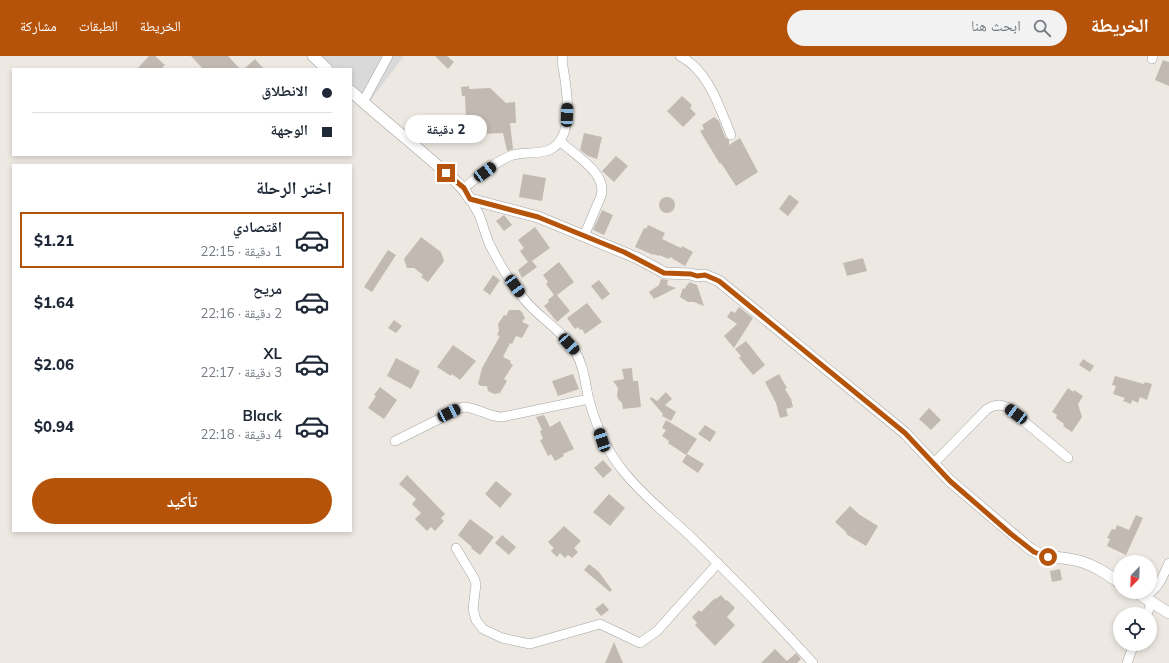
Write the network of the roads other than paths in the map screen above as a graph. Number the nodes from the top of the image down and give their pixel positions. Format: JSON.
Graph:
{"nodes":[{"id":1,"x":313,"y":56,"type":"edge"},
{"id":2,"x":388,"y":56,"type":"edge"},
{"id":3,"x":563,"y":56,"type":"edge"},
{"id":4,"x":680,"y":56,"type":"edge"},
{"id":5,"x":326,"y":68,"type":"edge"},
{"id":6,"x":352,"y":92,"type":"edge"},
{"id":7,"x":363,"y":102,"type":"junction"},
{"id":8,"x":731,"y":135,"type":"dead end"},
{"id":9,"x":560,"y":142,"type":"junction"},
{"id":10,"x":464,"y":188,"type":"junction"},
{"id":11,"x":470,"y":199,"type":"junction"},
{"id":12,"x":584,"y":236,"type":"junction"},
{"id":13,"x":589,"y":399,"type":"junction"},
{"id":14,"x":395,"y":441,"type":"dead end"},
{"id":15,"x":1068,"y":458,"type":"dead end"},
{"id":16,"x":933,"y":464,"type":"junction"},
{"id":17,"x":456,"y":548,"type":"dead end"},
{"id":18,"x":1169,"y":563,"type":"edge"},
{"id":19,"x":718,"y":564,"type":"junction"},
{"id":20,"x":1113,"y":578,"type":"edge"},
{"id":21,"x":1157,"y":587,"type":"edge"},
{"id":22,"x":1147,"y":599,"type":"edge"},
{"id":23,"x":1169,"y":613,"type":"edge"},
{"id":24,"x":1131,"y":651,"type":"edge"},
{"id":25,"x":813,"y":663,"type":"edge"},
{"id":26,"x":1127,"y":663,"type":"edge"}],
"edges":[{"from":1,"to":5,"type":"street"},
{"from":2,"to":7,"type":"street"},
{"from":3,"to":9,"type":"street"},
{"from":4,"to":8,"type":"street"},
{"from":6,"to":7,"type":"street"},
{"from":7,"to":10,"type":"street"},
{"from":9,"to":10,"type":"street"},
{"from":9,"to":12,"type":"street"},
{"from":10,"to":11,"type":"street"},
{"from":11,"to":12,"type":"street"},
{"from":11,"to":13,"type":"street"},
{"from":12,"to":16,"type":"street"},
{"from":13,"to":14,"type":"street"},
{"from":13,"to":19,"type":"street"},
{"from":15,"to":16,"type":"street"},
{"from":16,"to":20,"type":"street"},
{"from":17,"to":19,"type":"street"},
{"from":18,"to":21,"type":"street"},
{"from":19,"to":25,"type":"street"},
{"from":22,"to":23,"type":"street"},
{"from":24,"to":26,"type":"street"}]}
